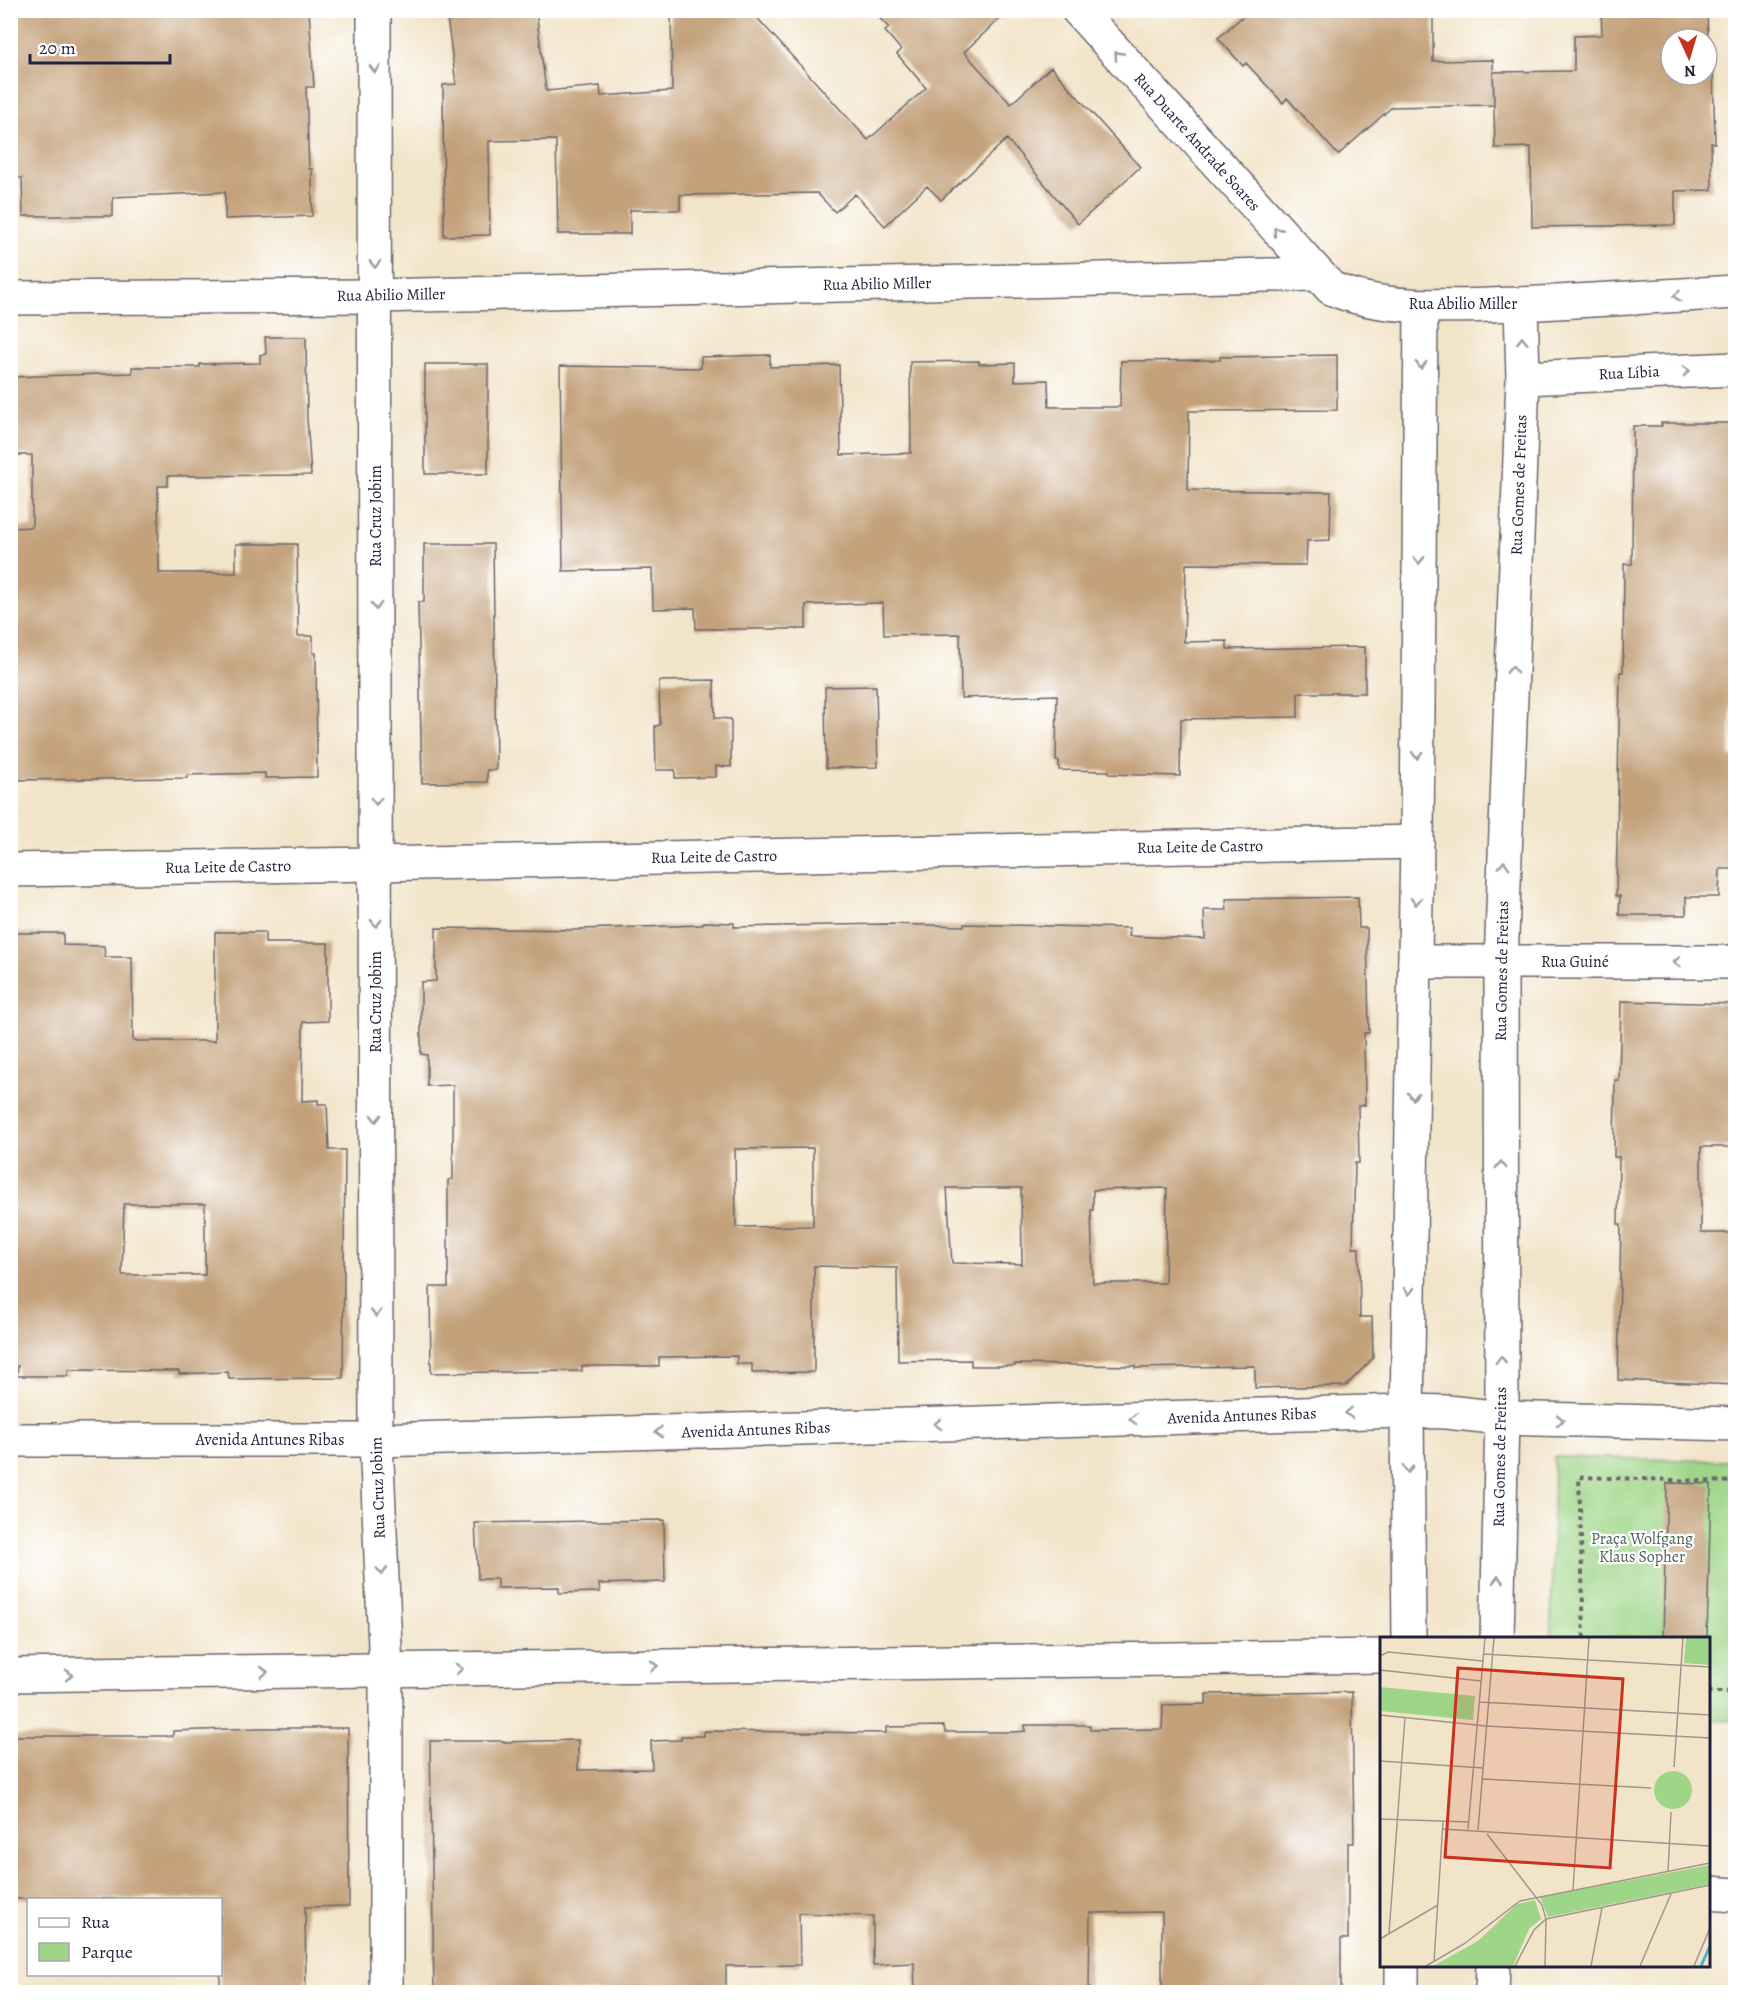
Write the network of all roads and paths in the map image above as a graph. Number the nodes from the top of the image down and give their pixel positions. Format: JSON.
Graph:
{"nodes":[{"id":1,"x":374,"y":10,"type":"edge"},
{"id":2,"x":1078,"y":10,"type":"edge"},
{"id":3,"x":1316,"y":274,"type":"junction"},
{"id":4,"x":1736,"y":292,"type":"edge"},
{"id":5,"x":375,"y":296,"type":"junction"},
{"id":6,"x":10,"y":298,"type":"edge"},
{"id":7,"x":1521,"y":304,"type":"junction"},
{"id":8,"x":1421,"y":306,"type":"junction"},
{"id":9,"x":1736,"y":369,"type":"edge"},
{"id":10,"x":1523,"y":378,"type":"junction"},
{"id":11,"x":1417,"y":842,"type":"junction"},
{"id":12,"x":376,"y":864,"type":"junction"},
{"id":13,"x":10,"y":870,"type":"edge"},
{"id":14,"x":1415,"y":962,"type":"junction"},
{"id":15,"x":1736,"y":962,"type":"edge"},
{"id":16,"x":1501,"y":963,"type":"junction"},
{"id":17,"x":1407,"y":1411,"type":"junction"},
{"id":18,"x":1502,"y":1418,"type":"junction"},
{"id":19,"x":1736,"y":1424,"type":"edge"},
{"id":20,"x":10,"y":1440,"type":"edge"},
{"id":21,"x":376,"y":1440,"type":"junction"},
{"id":22,"x":1736,"y":1482,"type":"edge"},
{"id":23,"x":1409,"y":1637,"type":"edge"},
{"id":24,"x":1497,"y":1637,"type":"edge"},
{"id":25,"x":1584,"y":1637,"type":"edge"},
{"id":26,"x":1380,"y":1656,"type":"edge"},
{"id":27,"x":386,"y":1670,"type":"junction"},
{"id":28,"x":10,"y":1676,"type":"edge"},
{"id":29,"x":1710,"y":1692,"type":"edge"},
{"id":30,"x":1736,"y":1692,"type":"edge"},
{"id":31,"x":1710,"y":1893,"type":"edge"},
{"id":32,"x":1736,"y":1895,"type":"edge"},
{"id":33,"x":1402,"y":1967,"type":"edge"},
{"id":34,"x":1492,"y":1967,"type":"edge"},
{"id":35,"x":386,"y":1992,"type":"edge"},
{"id":36,"x":1402,"y":1992,"type":"edge"},
{"id":37,"x":1492,"y":1992,"type":"edge"}],
"edges":[{"from":1,"to":5,"type":"street","name":"Rua Cruz Jobim","one_way":true},
{"from":3,"to":2,"type":"street","name":"Rua Duarte Andrade Soares","one_way":true},
{"from":3,"to":5,"type":"street","name":"Rua Abilio Miller"},
{"from":3,"to":8,"type":"street","name":"Rua Abilio Miller"},
{"from":4,"to":7,"type":"street","name":"Rua Abilio Miller","one_way":true},
{"from":5,"to":6,"type":"street","name":"Rua Abilio Miller"},
{"from":5,"to":12,"type":"street","name":"Rua Cruz Jobim","one_way":true},
{"from":7,"to":8,"type":"street","name":"Rua Abilio Miller"},
{"from":10,"to":7,"type":"street","name":"Rua Gomes de Freitas","one_way":true},
{"from":8,"to":11,"type":"street","one_way":true},
{"from":10,"to":9,"type":"street","name":"Rua Líbia","one_way":true},
{"from":16,"to":10,"type":"street","name":"Rua Gomes de Freitas","one_way":true},
{"from":11,"to":12,"type":"street","name":"Rua Leite de Castro"},
{"from":11,"to":14,"type":"street","one_way":true},
{"from":12,"to":13,"type":"street","name":"Rua Leite de Castro"},
{"from":12,"to":21,"type":"street","name":"Rua Cruz Jobim","one_way":true},
{"from":14,"to":16,"type":"street","name":"Rua Guiné"},
{"from":14,"to":17,"type":"street","one_way":true},
{"from":15,"to":16,"type":"street","name":"Rua Guiné","one_way":true},
{"from":18,"to":16,"type":"street","name":"Rua Gomes de Freitas","one_way":true},
{"from":17,"to":18,"type":"street","name":"Avenida Antunes Ribas"},
{"from":17,"to":21,"type":"street","name":"Avenida Antunes Ribas","one_way":true},
{"from":17,"to":23,"type":"street","one_way":true},
{"from":18,"to":19,"type":"street","name":"Avenida Antunes Ribas","one_way":true},
{"from":24,"to":18,"type":"street","name":"Rua Gomes de Freitas","one_way":true},
{"from":20,"to":21,"type":"street","name":"Avenida Antunes Ribas"},
{"from":21,"to":27,"type":"street","name":"Rua Cruz Jobim","one_way":true},
{"from":22,"to":25,"type":"path"},
{"from":27,"to":26,"type":"street","one_way":true},
{"from":28,"to":27,"type":"street","one_way":true},
{"from":27,"to":35,"type":"street","name":"Rua Cruz Jobim"},
{"from":29,"to":30,"type":"path"},
{"from":31,"to":32,"type":"street"},
{"from":33,"to":36,"type":"street"},
{"from":34,"to":37,"type":"street"}]}
